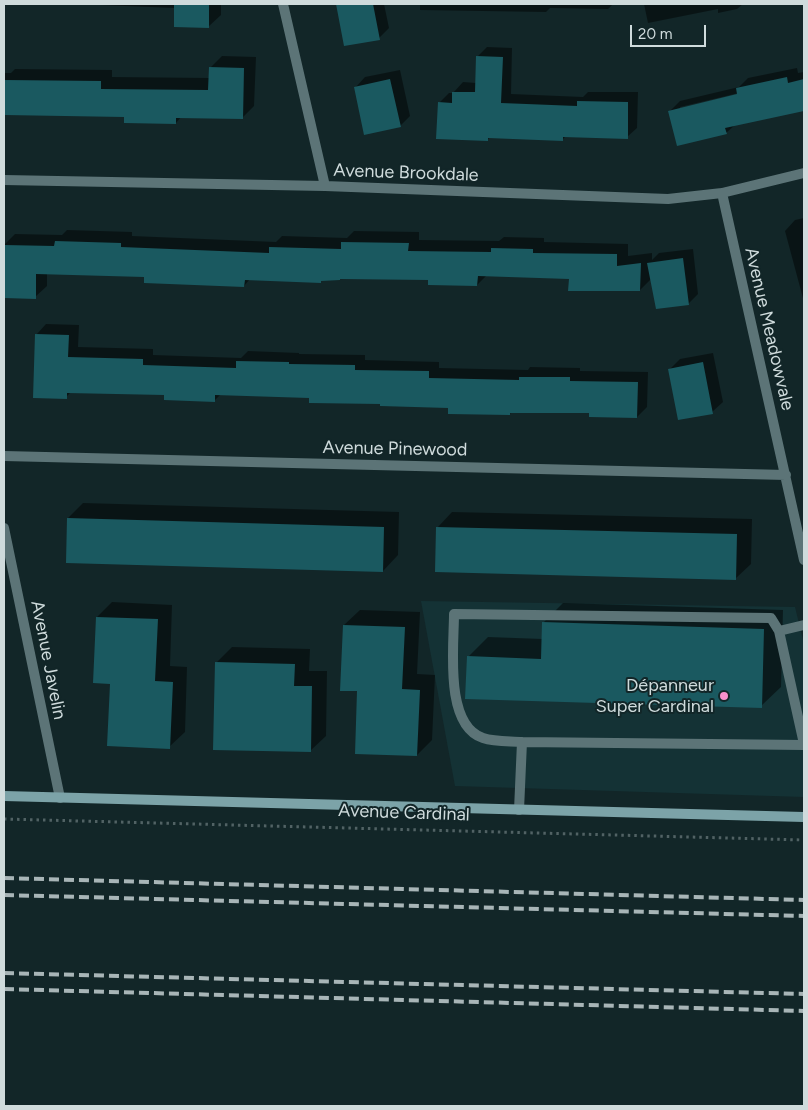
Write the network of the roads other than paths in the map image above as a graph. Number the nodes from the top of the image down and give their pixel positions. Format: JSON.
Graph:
{"nodes":[{"id":1,"x":283,"y":4,"type":"edge"},
{"id":2,"x":804,"y":174,"type":"edge"},
{"id":3,"x":4,"y":180,"type":"edge"},
{"id":4,"x":325,"y":186,"type":"junction"},
{"id":5,"x":722,"y":193,"type":"junction"},
{"id":6,"x":4,"y":456,"type":"edge"},
{"id":7,"x":786,"y":475,"type":"junction"},
{"id":8,"x":4,"y":528,"type":"edge"},
{"id":9,"x":804,"y":560,"type":"edge"},
{"id":10,"x":804,"y":625,"type":"edge"},
{"id":11,"x":779,"y":631,"type":"junction"},
{"id":12,"x":522,"y":742,"type":"junction"},
{"id":13,"x":804,"y":745,"type":"edge"},
{"id":14,"x":4,"y":796,"type":"edge"},
{"id":15,"x":60,"y":798,"type":"junction"},
{"id":16,"x":519,"y":810,"type":"junction"},
{"id":17,"x":804,"y":817,"type":"edge"}],
"edges":[{"from":1,"to":4,"type":"street"},
{"from":2,"to":5,"type":"street","name":"Avenue Brookdale"},
{"from":3,"to":4,"type":"street","name":"Avenue Brookdale"},
{"from":4,"to":5,"type":"street","name":"Avenue Brookdale"},
{"from":5,"to":7,"type":"street","name":"Avenue Meadowvale"},
{"from":6,"to":7,"type":"street","name":"Avenue Pinewood"},
{"from":7,"to":9,"type":"street","name":"Avenue Meadowvale"},
{"from":8,"to":15,"type":"street","name":"Avenue Javelin"},
{"from":10,"to":11,"type":"street"},
{"from":11,"to":12,"type":"street"},
{"from":11,"to":13,"type":"street"},
{"from":12,"to":13,"type":"street"},
{"from":12,"to":16,"type":"street"},
{"from":14,"to":15,"type":"main road","name":"Avenue Cardinal"},
{"from":15,"to":16,"type":"main road","name":"Avenue Cardinal"},
{"from":16,"to":17,"type":"main road","name":"Avenue Cardinal"}]}
